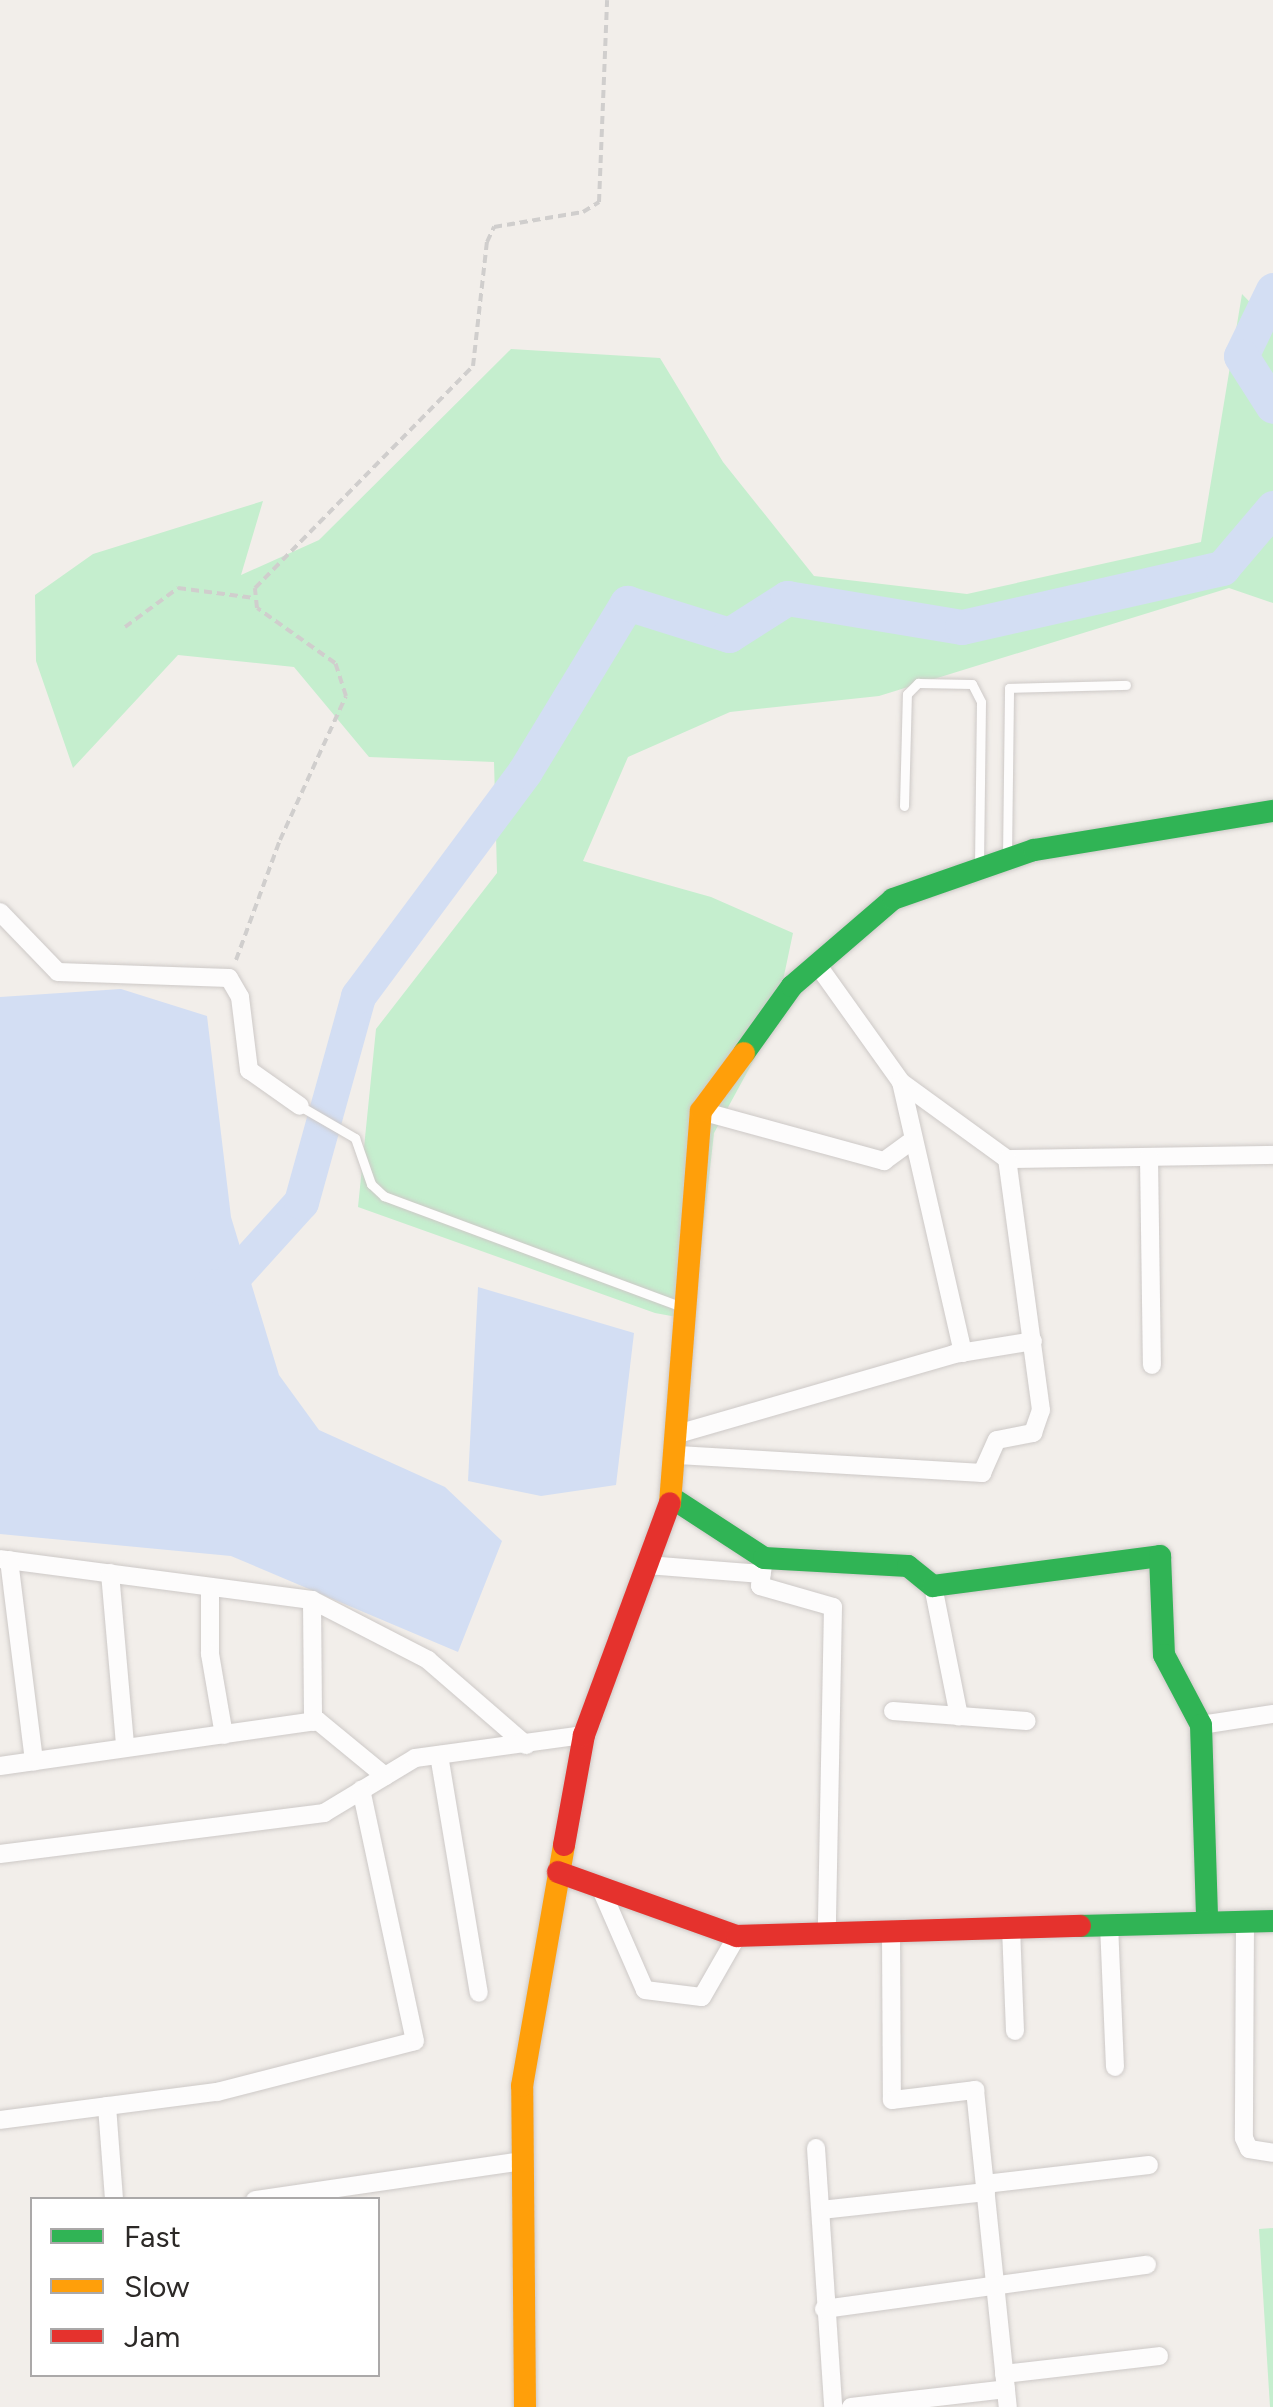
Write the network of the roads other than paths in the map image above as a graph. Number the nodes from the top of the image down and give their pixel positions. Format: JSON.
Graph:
{"nodes":[{"id":1,"x":1126,"y":686,"type":"dead end"},
{"id":2,"x":904,"y":806,"type":"dead end"},
{"id":3,"x":1273,"y":811,"type":"edge"},
{"id":4,"x":1007,"y":859,"type":"junction"},
{"id":5,"x":978,"y":869,"type":"junction"},
{"id":6,"x":0,"y":912,"type":"edge"},
{"id":7,"x":820,"y":967,"type":"junction"},
{"id":8,"x":901,"y":1082,"type":"junction"},
{"id":9,"x":300,"y":1106,"type":"joint"},
{"id":10,"x":702,"y":1111,"type":"junction"},
{"id":11,"x":913,"y":1140,"type":"junction"},
{"id":12,"x":1273,"y":1155,"type":"edge"},
{"id":13,"x":1149,"y":1157,"type":"junction"},
{"id":14,"x":1007,"y":1159,"type":"junction"},
{"id":15,"x":682,"y":1307,"type":"junction"},
{"id":16,"x":1033,"y":1341,"type":"junction"},
{"id":17,"x":963,"y":1353,"type":"junction"},
{"id":18,"x":1152,"y":1366,"type":"dead end"},
{"id":19,"x":679,"y":1444,"type":"junction"},
{"id":20,"x":672,"y":1498,"type":"junction"},
{"id":21,"x":5,"y":1559,"type":"edge"},
{"id":22,"x":646,"y":1565,"type":"junction"},
{"id":23,"x":763,"y":1566,"type":"junction"},
{"id":24,"x":110,"y":1573,"type":"junction"},
{"id":25,"x":210,"y":1586,"type":"junction"},
{"id":26,"x":932,"y":1586,"type":"junction"},
{"id":27,"x":312,"y":1600,"type":"junction"},
{"id":28,"x":894,"y":1710,"type":"dead end"},
{"id":29,"x":1273,"y":1714,"type":"edge"},
{"id":30,"x":959,"y":1716,"type":"junction"},
{"id":31,"x":1027,"y":1721,"type":"dead end"},
{"id":32,"x":314,"y":1722,"type":"junction"},
{"id":33,"x":1201,"y":1725,"type":"junction"},
{"id":34,"x":224,"y":1734,"type":"junction"},
{"id":35,"x":584,"y":1736,"type":"junction"},
{"id":36,"x":125,"y":1745,"type":"junction"},
{"id":37,"x":526,"y":1746,"type":"junction"},
{"id":38,"x":439,"y":1755,"type":"junction"},
{"id":39,"x":34,"y":1760,"type":"junction"},
{"id":40,"x":0,"y":1766,"type":"edge"},
{"id":41,"x":385,"y":1776,"type":"junction"},
{"id":42,"x":362,"y":1790,"type":"junction"},
{"id":43,"x":0,"y":1854,"type":"edge"},
{"id":44,"x":558,"y":1872,"type":"junction"},
{"id":45,"x":600,"y":1887,"type":"junction"},
{"id":46,"x":1207,"y":1921,"type":"junction"},
{"id":47,"x":1245,"y":1922,"type":"junction"},
{"id":48,"x":1273,"y":1922,"type":"edge"},
{"id":49,"x":1109,"y":1924,"type":"junction"},
{"id":50,"x":1011,"y":1928,"type":"junction"},
{"id":51,"x":891,"y":1932,"type":"junction"},
{"id":52,"x":827,"y":1933,"type":"junction"},
{"id":53,"x":738,"y":1936,"type":"junction"},
{"id":54,"x":479,"y":1992,"type":"dead end"},
{"id":55,"x":1015,"y":2031,"type":"dead end"},
{"id":56,"x":1115,"y":2067,"type":"dead end"},
{"id":57,"x":106,"y":2106,"type":"junction"},
{"id":58,"x":0,"y":2120,"type":"edge"},
{"id":59,"x":816,"y":2148,"type":"dead end"},
{"id":60,"x":1273,"y":2154,"type":"edge"},
{"id":61,"x":522,"y":2161,"type":"junction"},
{"id":62,"x":1148,"y":2165,"type":"dead end"},
{"id":63,"x":985,"y":2188,"type":"junction"},
{"id":64,"x":114,"y":2197,"type":"edge"},
{"id":65,"x":276,"y":2197,"type":"edge"},
{"id":66,"x":820,"y":2210,"type":"junction"},
{"id":67,"x":1147,"y":2265,"type":"dead end"},
{"id":68,"x":996,"y":2288,"type":"junction"},
{"id":69,"x":824,"y":2310,"type":"junction"},
{"id":70,"x":1159,"y":2356,"type":"dead end"},
{"id":71,"x":1006,"y":2390,"type":"edge"},
{"id":72,"x":525,"y":2407,"type":"edge"},
{"id":73,"x":834,"y":2407,"type":"edge"},
{"id":74,"x":852,"y":2407,"type":"edge"}],
"edges":[{"from":1,"to":4,"type":"lane"},
{"from":2,"to":5,"type":"lane"},
{"from":3,"to":4,"type":"street"},
{"from":4,"to":5,"type":"street"},
{"from":5,"to":7,"type":"street"},
{"from":6,"to":9,"type":"street"},
{"from":7,"to":8,"type":"street"},
{"from":7,"to":10,"type":"street"},
{"from":8,"to":11,"type":"street"},
{"from":8,"to":14,"type":"street"},
{"from":9,"to":15,"type":"lane"},
{"from":10,"to":11,"type":"street"},
{"from":10,"to":15,"type":"street"},
{"from":11,"to":17,"type":"street"},
{"from":12,"to":13,"type":"street"},
{"from":13,"to":14,"type":"street"},
{"from":13,"to":18,"type":"street"},
{"from":14,"to":16,"type":"street"},
{"from":15,"to":19,"type":"street"},
{"from":16,"to":17,"type":"street"},
{"from":16,"to":19,"type":"street"},
{"from":17,"to":19,"type":"street"},
{"from":19,"to":20,"type":"street"},
{"from":20,"to":22,"type":"street"},
{"from":20,"to":23,"type":"street"},
{"from":21,"to":24,"type":"street"},
{"from":21,"to":39,"type":"street"},
{"from":22,"to":23,"type":"street"},
{"from":22,"to":35,"type":"street"},
{"from":23,"to":26,"type":"street"},
{"from":23,"to":52,"type":"street"},
{"from":24,"to":25,"type":"street"},
{"from":24,"to":36,"type":"street"},
{"from":25,"to":27,"type":"street"},
{"from":25,"to":34,"type":"street"},
{"from":26,"to":30,"type":"street"},
{"from":26,"to":33,"type":"street"},
{"from":27,"to":32,"type":"street"},
{"from":27,"to":37,"type":"street"},
{"from":28,"to":30,"type":"street"},
{"from":29,"to":33,"type":"street"},
{"from":30,"to":31,"type":"street"},
{"from":32,"to":34,"type":"street"},
{"from":32,"to":41,"type":"street"},
{"from":33,"to":46,"type":"street"},
{"from":34,"to":36,"type":"street"},
{"from":35,"to":37,"type":"street"},
{"from":35,"to":44,"type":"street"},
{"from":36,"to":39,"type":"street"},
{"from":37,"to":38,"type":"street"},
{"from":38,"to":41,"type":"street"},
{"from":38,"to":54,"type":"street"},
{"from":39,"to":40,"type":"street"},
{"from":41,"to":42,"type":"street"},
{"from":42,"to":43,"type":"street"},
{"from":42,"to":57,"type":"street"},
{"from":44,"to":45,"type":"street"},
{"from":44,"to":61,"type":"street"},
{"from":45,"to":53,"type":"street"},
{"from":45,"to":53,"type":"street"},
{"from":46,"to":47,"type":"street"},
{"from":46,"to":49,"type":"street"},
{"from":47,"to":48,"type":"street"},
{"from":47,"to":60,"type":"street"},
{"from":49,"to":50,"type":"street"},
{"from":49,"to":56,"type":"street"},
{"from":50,"to":51,"type":"street"},
{"from":50,"to":55,"type":"street"},
{"from":51,"to":52,"type":"street"},
{"from":51,"to":63,"type":"street"},
{"from":52,"to":53,"type":"street"},
{"from":57,"to":58,"type":"street"},
{"from":57,"to":64,"type":"street"},
{"from":59,"to":66,"type":"street"},
{"from":61,"to":65,"type":"street"},
{"from":61,"to":72,"type":"street"},
{"from":62,"to":63,"type":"street"},
{"from":63,"to":66,"type":"street"},
{"from":63,"to":68,"type":"street"},
{"from":66,"to":69,"type":"street"},
{"from":67,"to":68,"type":"street"},
{"from":68,"to":69,"type":"street"},
{"from":68,"to":71,"type":"street"},
{"from":69,"to":73,"type":"street"},
{"from":70,"to":71,"type":"street"},
{"from":71,"to":74,"type":"street"}]}
